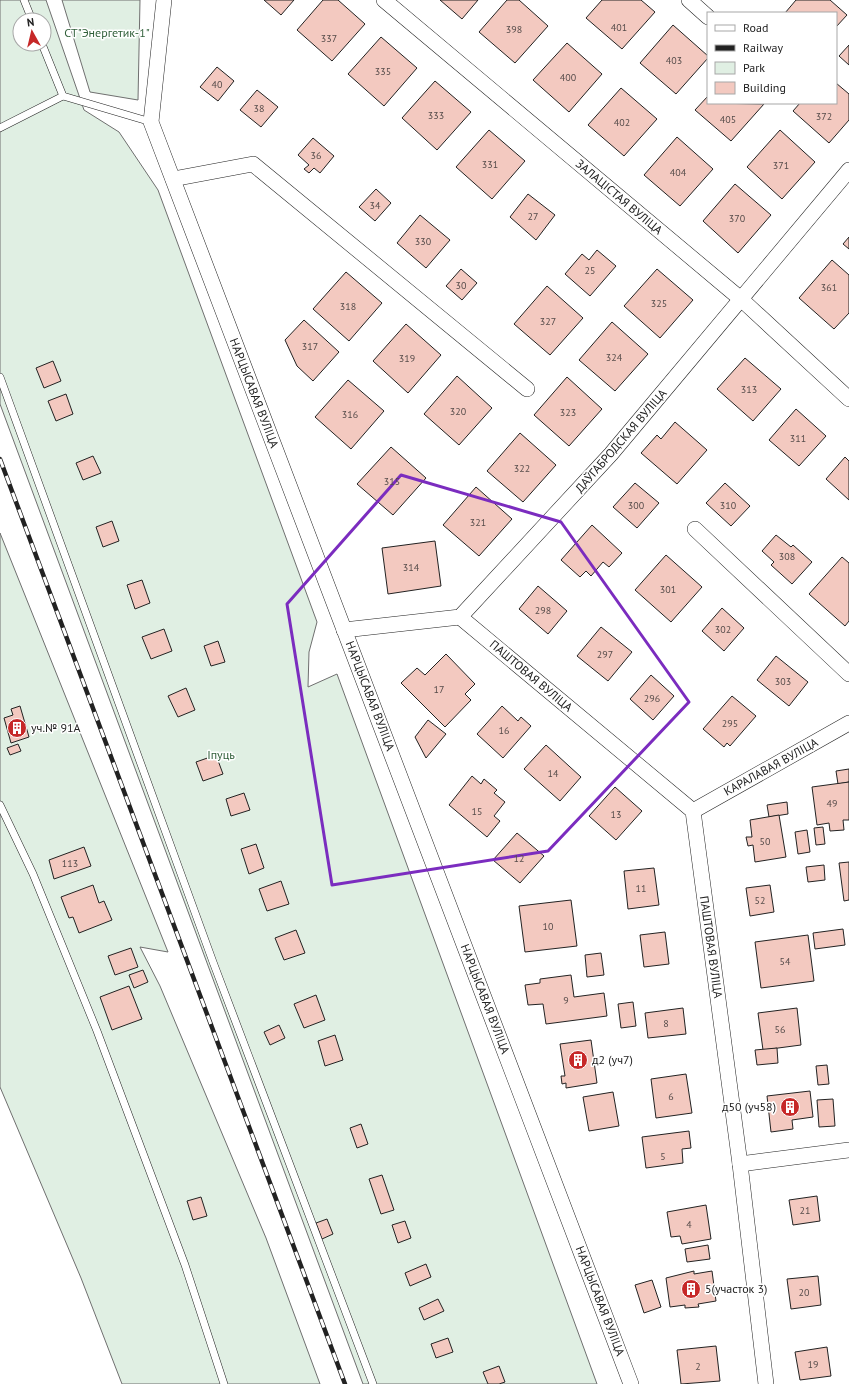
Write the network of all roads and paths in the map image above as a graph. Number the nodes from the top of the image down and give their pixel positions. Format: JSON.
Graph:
{"nodes":[{"id":1,"x":24,"y":0,"type":"edge"},
{"id":2,"x":164,"y":0,"type":"edge"},
{"id":3,"x":384,"y":0,"type":"edge"},
{"id":4,"x":688,"y":0,"type":"edge"},
{"id":5,"x":29,"y":12,"type":"edge"},
{"id":6,"x":707,"y":16,"type":"edge"},
{"id":7,"x":45,"y":52,"type":"edge"},
{"id":8,"x":63,"y":96,"type":"junction"},
{"id":9,"x":151,"y":122,"type":"junction"},
{"id":10,"x":0,"y":128,"type":"edge"},
{"id":11,"x":849,"y":170,"type":"edge"},
{"id":12,"x":173,"y":179,"type":"junction"},
{"id":13,"x":742,"y":300,"type":"junction"},
{"id":14,"x":0,"y":377,"type":"edge"},
{"id":15,"x":527,"y":389,"type":"dead end"},
{"id":16,"x":849,"y":399,"type":"edge"},
{"id":17,"x":695,"y":529,"type":"dead end"},
{"id":18,"x":460,"y":617,"type":"junction"},
{"id":19,"x":344,"y":630,"type":"junction"},
{"id":20,"x":849,"y":674,"type":"edge"},
{"id":21,"x":849,"y":723,"type":"edge"},
{"id":22,"x":0,"y":805,"type":"edge"},
{"id":23,"x":693,"y":811,"type":"junction"},
{"id":24,"x":849,"y":1150,"type":"edge"},
{"id":25,"x":740,"y":1164,"type":"junction"},
{"id":26,"x":224,"y":1384,"type":"edge"},
{"id":27,"x":373,"y":1384,"type":"edge"},
{"id":28,"x":631,"y":1384,"type":"edge"},
{"id":29,"x":766,"y":1384,"type":"edge"}],
"edges":[{"from":1,"to":5,"type":"lane"},
{"from":2,"to":9,"type":"street","name":"НАРЦЫСАВАЯ ВУЛІЦА"},
{"from":3,"to":13,"type":"street","name":"ЗАЛАЦІСТАЯ ВУЛІЦА"},
{"from":4,"to":6,"type":"street"},
{"from":7,"to":8,"type":"lane"},
{"from":8,"to":9,"type":"lane"},
{"from":8,"to":10,"type":"lane"},
{"from":9,"to":12,"type":"street","name":"НАРЦЫСАВАЯ ВУЛІЦА"},
{"from":11,"to":13,"type":"street","name":"ДАЎГАБРОДСКАЯ ВУЛІЦА"},
{"from":12,"to":15,"type":"street"},
{"from":12,"to":19,"type":"street","name":"НАРЦЫСАВАЯ ВУЛІЦА"},
{"from":13,"to":16,"type":"street","name":"ЗАЛАЦІСТАЯ ВУЛІЦА"},
{"from":13,"to":18,"type":"street","name":"ДАЎГАБРОДСКАЯ ВУЛІЦА"},
{"from":14,"to":27,"type":"lane"},
{"from":17,"to":20,"type":"street"},
{"from":18,"to":19,"type":"street"},
{"from":18,"to":23,"type":"street","name":"ПАШТОВАЯ ВУЛІЦА"},
{"from":19,"to":28,"type":"street","name":"НАРЦЫСАВАЯ ВУЛІЦА"},
{"from":21,"to":23,"type":"street","name":"КАРАЛАВАЯ ВУЛІЦА"},
{"from":22,"to":26,"type":"lane"},
{"from":23,"to":25,"type":"street","name":"ПАШТОВАЯ ВУЛІЦА"},
{"from":24,"to":25,"type":"street"},
{"from":25,"to":29,"type":"street","name":"ПАШТОВАЯ ВУЛІЦА"}]}
